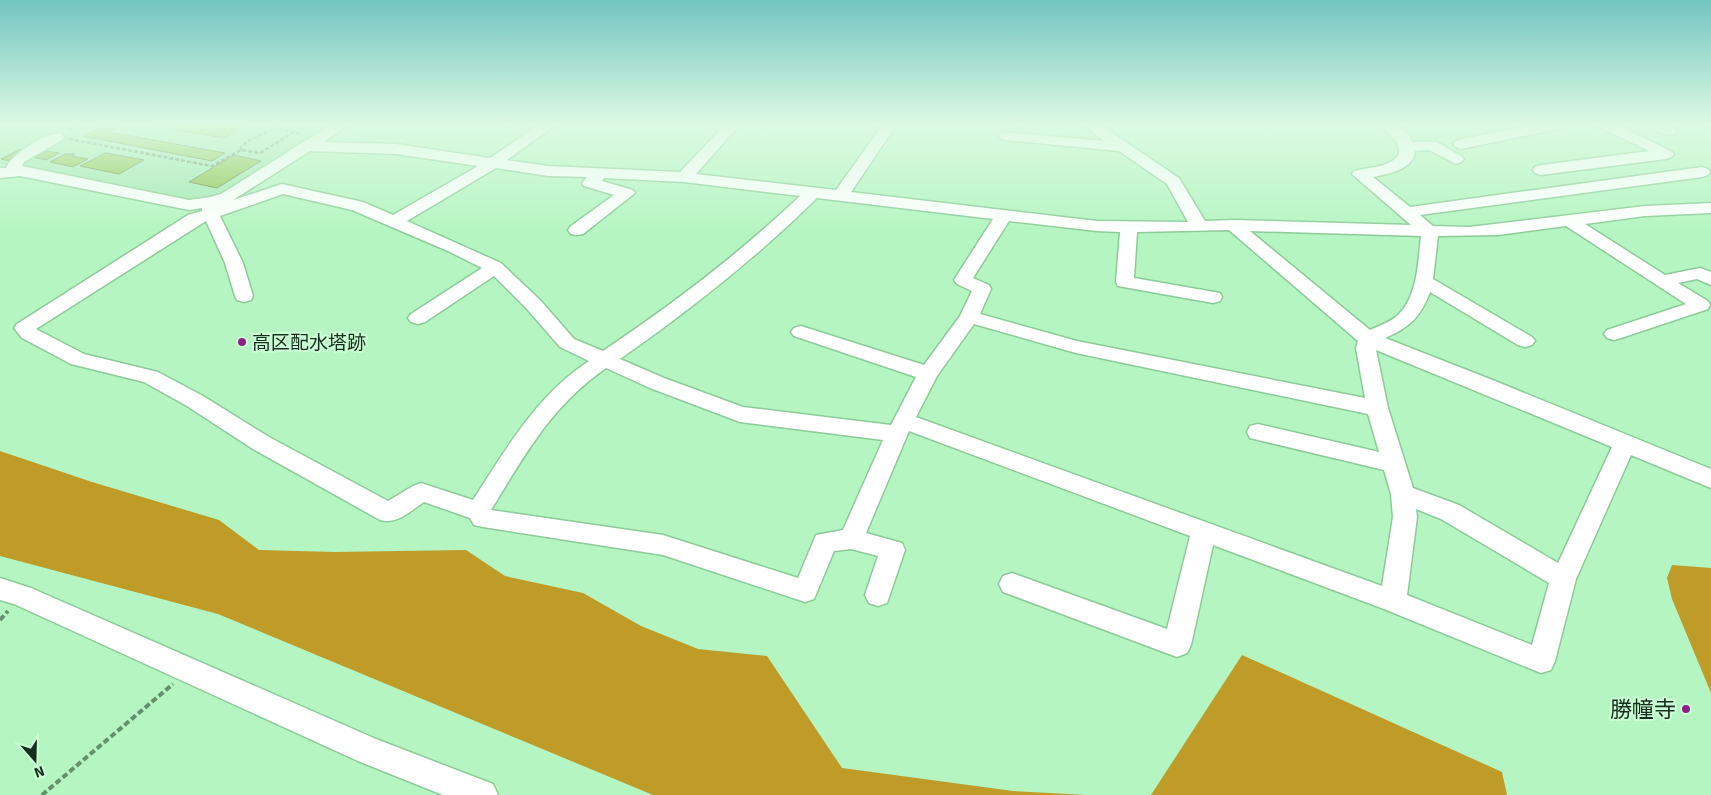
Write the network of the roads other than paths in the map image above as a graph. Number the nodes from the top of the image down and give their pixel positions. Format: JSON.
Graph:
{"nodes":[{"id":1,"x":17,"y":161,"type":"edge"},
{"id":2,"x":284,"y":161,"type":"edge"},
{"id":3,"x":473,"y":161,"type":"edge"},
{"id":4,"x":496,"y":161,"type":"edge"},
{"id":5,"x":699,"y":161,"type":"edge"},
{"id":6,"x":864,"y":161,"type":"edge"},
{"id":7,"x":1144,"y":161,"type":"edge"},
{"id":8,"x":1405,"y":161,"type":"edge"},
{"id":9,"x":1610,"y":161,"type":"edge"},
{"id":10,"x":1680,"y":161,"type":"edge"},
{"id":11,"x":492,"y":164,"type":"junction"},
{"id":12,"x":1541,"y":170,"type":"dead end"},
{"id":13,"x":20,"y":171,"type":"junction"},
{"id":14,"x":0,"y":173,"type":"edge"},
{"id":15,"x":602,"y":173,"type":"junction"},
{"id":16,"x":1706,"y":174,"type":"edge"},
{"id":17,"x":684,"y":177,"type":"junction"},
{"id":18,"x":812,"y":193,"type":"junction"},
{"id":19,"x":840,"y":196,"type":"junction"},
{"id":20,"x":211,"y":207,"type":"junction"},
{"id":21,"x":1711,"y":208,"type":"edge"},
{"id":22,"x":1406,"y":212,"type":"junction"},
{"id":23,"x":1003,"y":216,"type":"junction"},
{"id":24,"x":1568,"y":220,"type":"junction"},
{"id":25,"x":395,"y":221,"type":"junction"},
{"id":26,"x":1233,"y":225,"type":"junction"},
{"id":27,"x":1199,"y":226,"type":"junction"},
{"id":28,"x":1129,"y":228,"type":"junction"},
{"id":29,"x":577,"y":230,"type":"dead end"},
{"id":30,"x":1430,"y":232,"type":"junction"},
{"id":31,"x":495,"y":267,"type":"junction"},
{"id":32,"x":1711,"y":279,"type":"edge"},
{"id":33,"x":1424,"y":281,"type":"junction"},
{"id":34,"x":1662,"y":281,"type":"junction"},
{"id":35,"x":244,"y":296,"type":"dead end"},
{"id":36,"x":1213,"y":297,"type":"dead end"},
{"id":37,"x":969,"y":316,"type":"junction"},
{"id":38,"x":418,"y":318,"type":"dead end"},
{"id":39,"x":801,"y":332,"type":"dead end"},
{"id":40,"x":1614,"y":334,"type":"dead end"},
{"id":41,"x":1368,"y":338,"type":"junction"},
{"id":42,"x":1525,"y":341,"type":"dead end"},
{"id":43,"x":603,"y":361,"type":"junction"},
{"id":44,"x":928,"y":374,"type":"junction"},
{"id":45,"x":1377,"y":408,"type":"junction"},
{"id":46,"x":900,"y":427,"type":"junction"},
{"id":47,"x":1258,"y":432,"type":"dead end"},
{"id":48,"x":1625,"y":443,"type":"junction"},
{"id":49,"x":1394,"y":464,"type":"junction"},
{"id":50,"x":1711,"y":479,"type":"edge"},
{"id":51,"x":1403,"y":494,"type":"junction"},
{"id":52,"x":478,"y":511,"type":"junction"},
{"id":53,"x":1203,"y":532,"type":"junction"},
{"id":54,"x":851,"y":539,"type":"junction"},
{"id":55,"x":1562,"y":579,"type":"junction"},
{"id":56,"x":1012,"y":584,"type":"dead end"},
{"id":57,"x":0,"y":589,"type":"edge"},
{"id":58,"x":878,"y":595,"type":"dead end"},
{"id":59,"x":1392,"y":601,"type":"junction"},
{"id":60,"x":482,"y":795,"type":"edge"}],
"edges":[{"from":1,"to":13,"type":"street"},
{"from":2,"to":20,"type":"street"},
{"from":3,"to":11,"type":"street"},
{"from":4,"to":11,"type":"street"},
{"from":5,"to":17,"type":"street"},
{"from":6,"to":19,"type":"street"},
{"from":7,"to":27,"type":"street"},
{"from":8,"to":22,"type":"street"},
{"from":9,"to":12,"type":"street"},
{"from":10,"to":16,"type":"street"},
{"from":11,"to":15,"type":"street"},
{"from":11,"to":25,"type":"street"},
{"from":13,"to":14,"type":"street"},
{"from":13,"to":20,"type":"street"},
{"from":15,"to":17,"type":"street"},
{"from":15,"to":29,"type":"street"},
{"from":16,"to":22,"type":"street"},
{"from":17,"to":18,"type":"street"},
{"from":18,"to":19,"type":"street"},
{"from":18,"to":43,"type":"street"},
{"from":19,"to":23,"type":"street"},
{"from":20,"to":25,"type":"street"},
{"from":20,"to":35,"type":"street"},
{"from":20,"to":52,"type":"street"},
{"from":21,"to":24,"type":"street"},
{"from":22,"to":30,"type":"street"},
{"from":23,"to":28,"type":"street"},
{"from":23,"to":37,"type":"street"},
{"from":24,"to":30,"type":"street"},
{"from":24,"to":34,"type":"street"},
{"from":25,"to":31,"type":"street"},
{"from":26,"to":27,"type":"street"},
{"from":26,"to":30,"type":"street"},
{"from":26,"to":41,"type":"street"},
{"from":27,"to":28,"type":"street"},
{"from":28,"to":36,"type":"street"},
{"from":30,"to":33,"type":"street"},
{"from":31,"to":38,"type":"street"},
{"from":31,"to":43,"type":"street"},
{"from":32,"to":34,"type":"street"},
{"from":33,"to":41,"type":"street"},
{"from":33,"to":42,"type":"street"},
{"from":34,"to":40,"type":"street"},
{"from":37,"to":44,"type":"street"},
{"from":37,"to":45,"type":"street"},
{"from":39,"to":44,"type":"street"},
{"from":41,"to":45,"type":"street"},
{"from":41,"to":48,"type":"street"},
{"from":43,"to":46,"type":"street"},
{"from":43,"to":52,"type":"street"},
{"from":44,"to":46,"type":"street"},
{"from":45,"to":49,"type":"street"},
{"from":46,"to":53,"type":"street"},
{"from":46,"to":54,"type":"street"},
{"from":47,"to":49,"type":"street"},
{"from":48,"to":50,"type":"street"},
{"from":48,"to":55,"type":"street"},
{"from":49,"to":51,"type":"street"},
{"from":51,"to":55,"type":"street"},
{"from":51,"to":59,"type":"street"},
{"from":52,"to":54,"type":"street"},
{"from":53,"to":56,"type":"street"},
{"from":53,"to":59,"type":"street"},
{"from":54,"to":58,"type":"street"},
{"from":55,"to":59,"type":"street"},
{"from":57,"to":60,"type":"street"}]}
